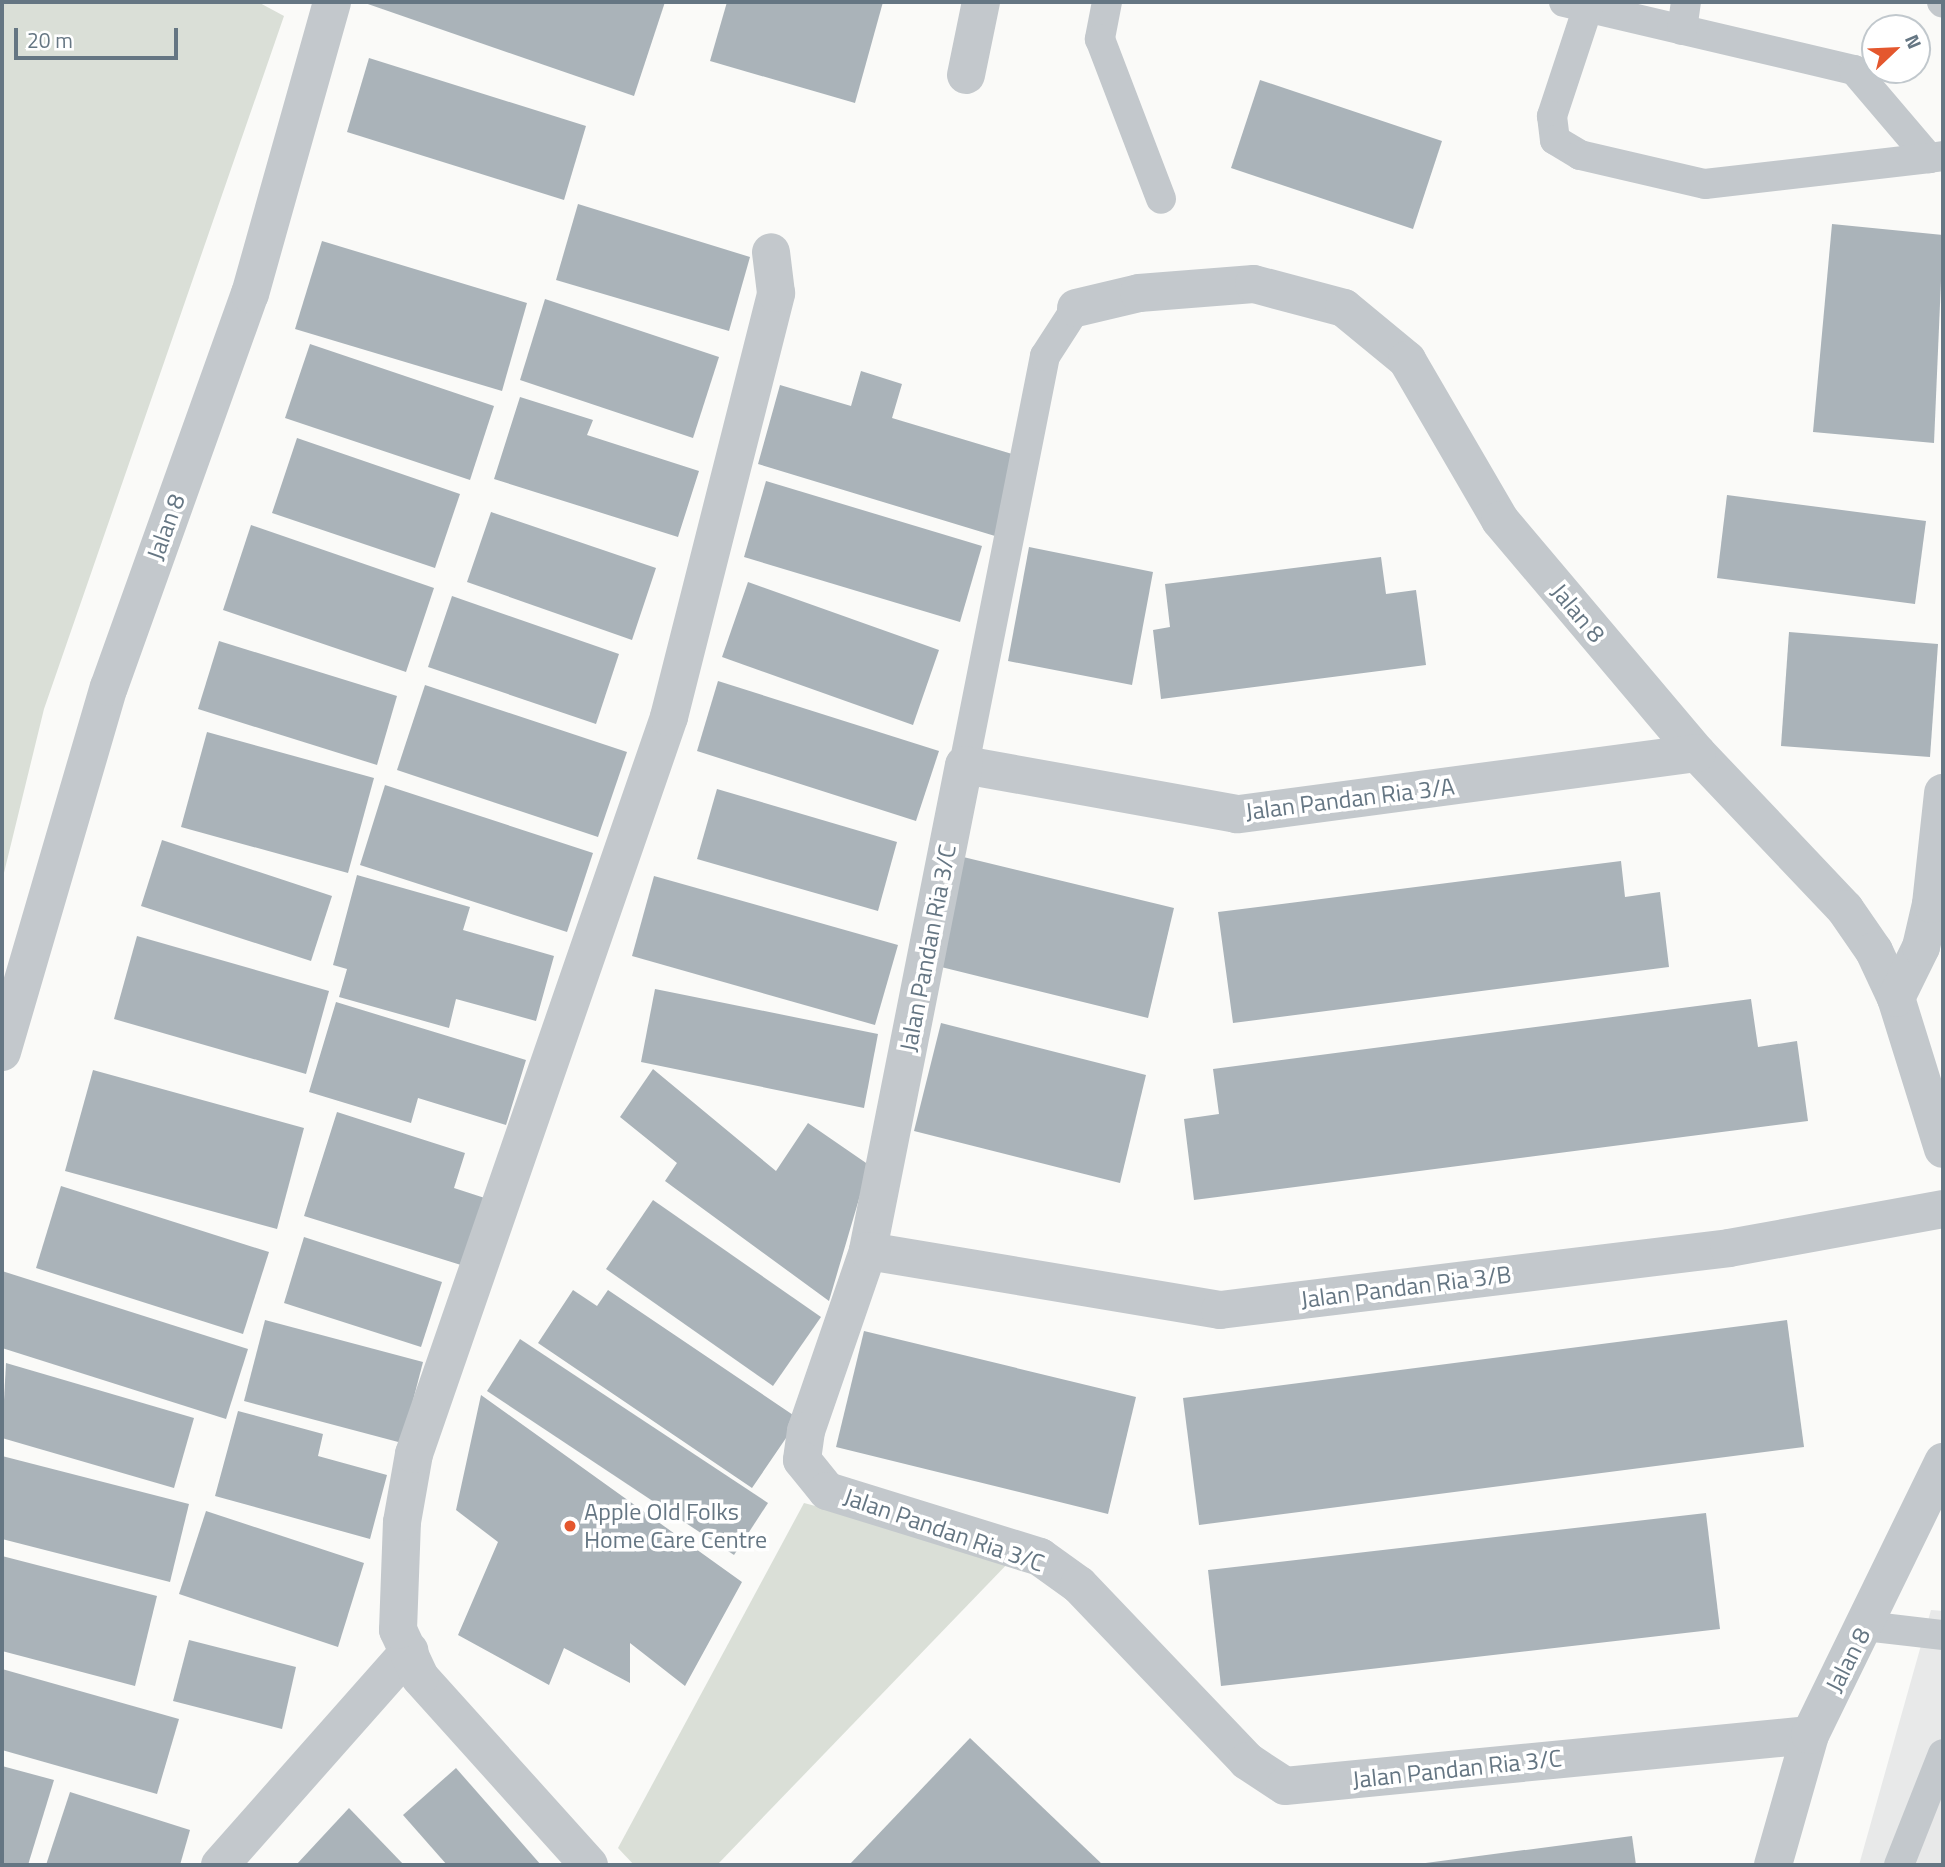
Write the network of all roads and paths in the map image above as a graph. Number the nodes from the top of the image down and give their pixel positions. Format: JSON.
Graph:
{"nodes":[{"id":1,"x":981,"y":2,"type":"edge"},
{"id":2,"x":1107,"y":2,"type":"edge"},
{"id":3,"x":1576,"y":5,"type":"edge"},
{"id":4,"x":320,"y":7,"type":"edge"},
{"id":5,"x":1684,"y":16,"type":"edge"},
{"id":6,"x":966,"y":75,"type":"dead end"},
{"id":7,"x":1936,"y":157,"type":"edge"},
{"id":8,"x":1161,"y":199,"type":"dead end"},
{"id":9,"x":771,"y":252,"type":"dead end"},
{"id":10,"x":1076,"y":308,"type":"joint"},
{"id":11,"x":1697,"y":753,"type":"junction"},
{"id":12,"x":964,"y":765,"type":"junction"},
{"id":13,"x":1943,"y":793,"type":"edge"},
{"id":14,"x":1896,"y":998,"type":"junction"},
{"id":15,"x":2,"y":1052,"type":"edge"},
{"id":16,"x":1943,"y":1149,"type":"edge"},
{"id":17,"x":1943,"y":1209,"type":"edge"},
{"id":18,"x":868,"y":1251,"type":"junction"},
{"id":19,"x":1943,"y":1462,"type":"edge"},
{"id":20,"x":1865,"y":1626,"type":"junction"},
{"id":21,"x":1943,"y":1635,"type":"edge"},
{"id":22,"x":409,"y":1651,"type":"junction"},
{"id":23,"x":1810,"y":1735,"type":"junction"},
{"id":24,"x":1943,"y":1754,"type":"edge"},
{"id":25,"x":220,"y":1865,"type":"edge"},
{"id":26,"x":589,"y":1865,"type":"edge"},
{"id":27,"x":1773,"y":1865,"type":"edge"},
{"id":28,"x":1899,"y":1865,"type":"edge"}],
"edges":[{"from":1,"to":6,"type":"street"},
{"from":2,"to":8,"type":"lane"},
{"from":3,"to":5,"type":"lane"},
{"from":3,"to":7,"type":"lane"},
{"from":4,"to":15,"type":"street","name":"Jalan 8"},
{"from":5,"to":7,"type":"lane"},
{"from":9,"to":22,"type":"street"},
{"from":10,"to":11,"type":"street","name":"Jalan 8"},
{"from":10,"to":12,"type":"lane"},
{"from":11,"to":12,"type":"street","name":"Jalan Pandan Ria 3/A"},
{"from":11,"to":14,"type":"street","name":"Jalan 8"},
{"from":12,"to":18,"type":"street","name":"Jalan Pandan Ria 3/C"},
{"from":13,"to":14,"type":"street"},
{"from":14,"to":16,"type":"street","name":"Jalan 8"},
{"from":17,"to":18,"type":"street","name":"Jalan Pandan Ria 3/B"},
{"from":18,"to":23,"type":"street","name":"Jalan Pandan Ria 3/C"},
{"from":19,"to":20,"type":"street","name":"Jalan 8"},
{"from":20,"to":21,"type":"lane"},
{"from":20,"to":23,"type":"street","name":"Jalan 8"},
{"from":22,"to":25,"type":"street"},
{"from":22,"to":26,"type":"street"},
{"from":23,"to":27,"type":"street","name":"Jalan 8"},
{"from":24,"to":28,"type":"lane"}]}
